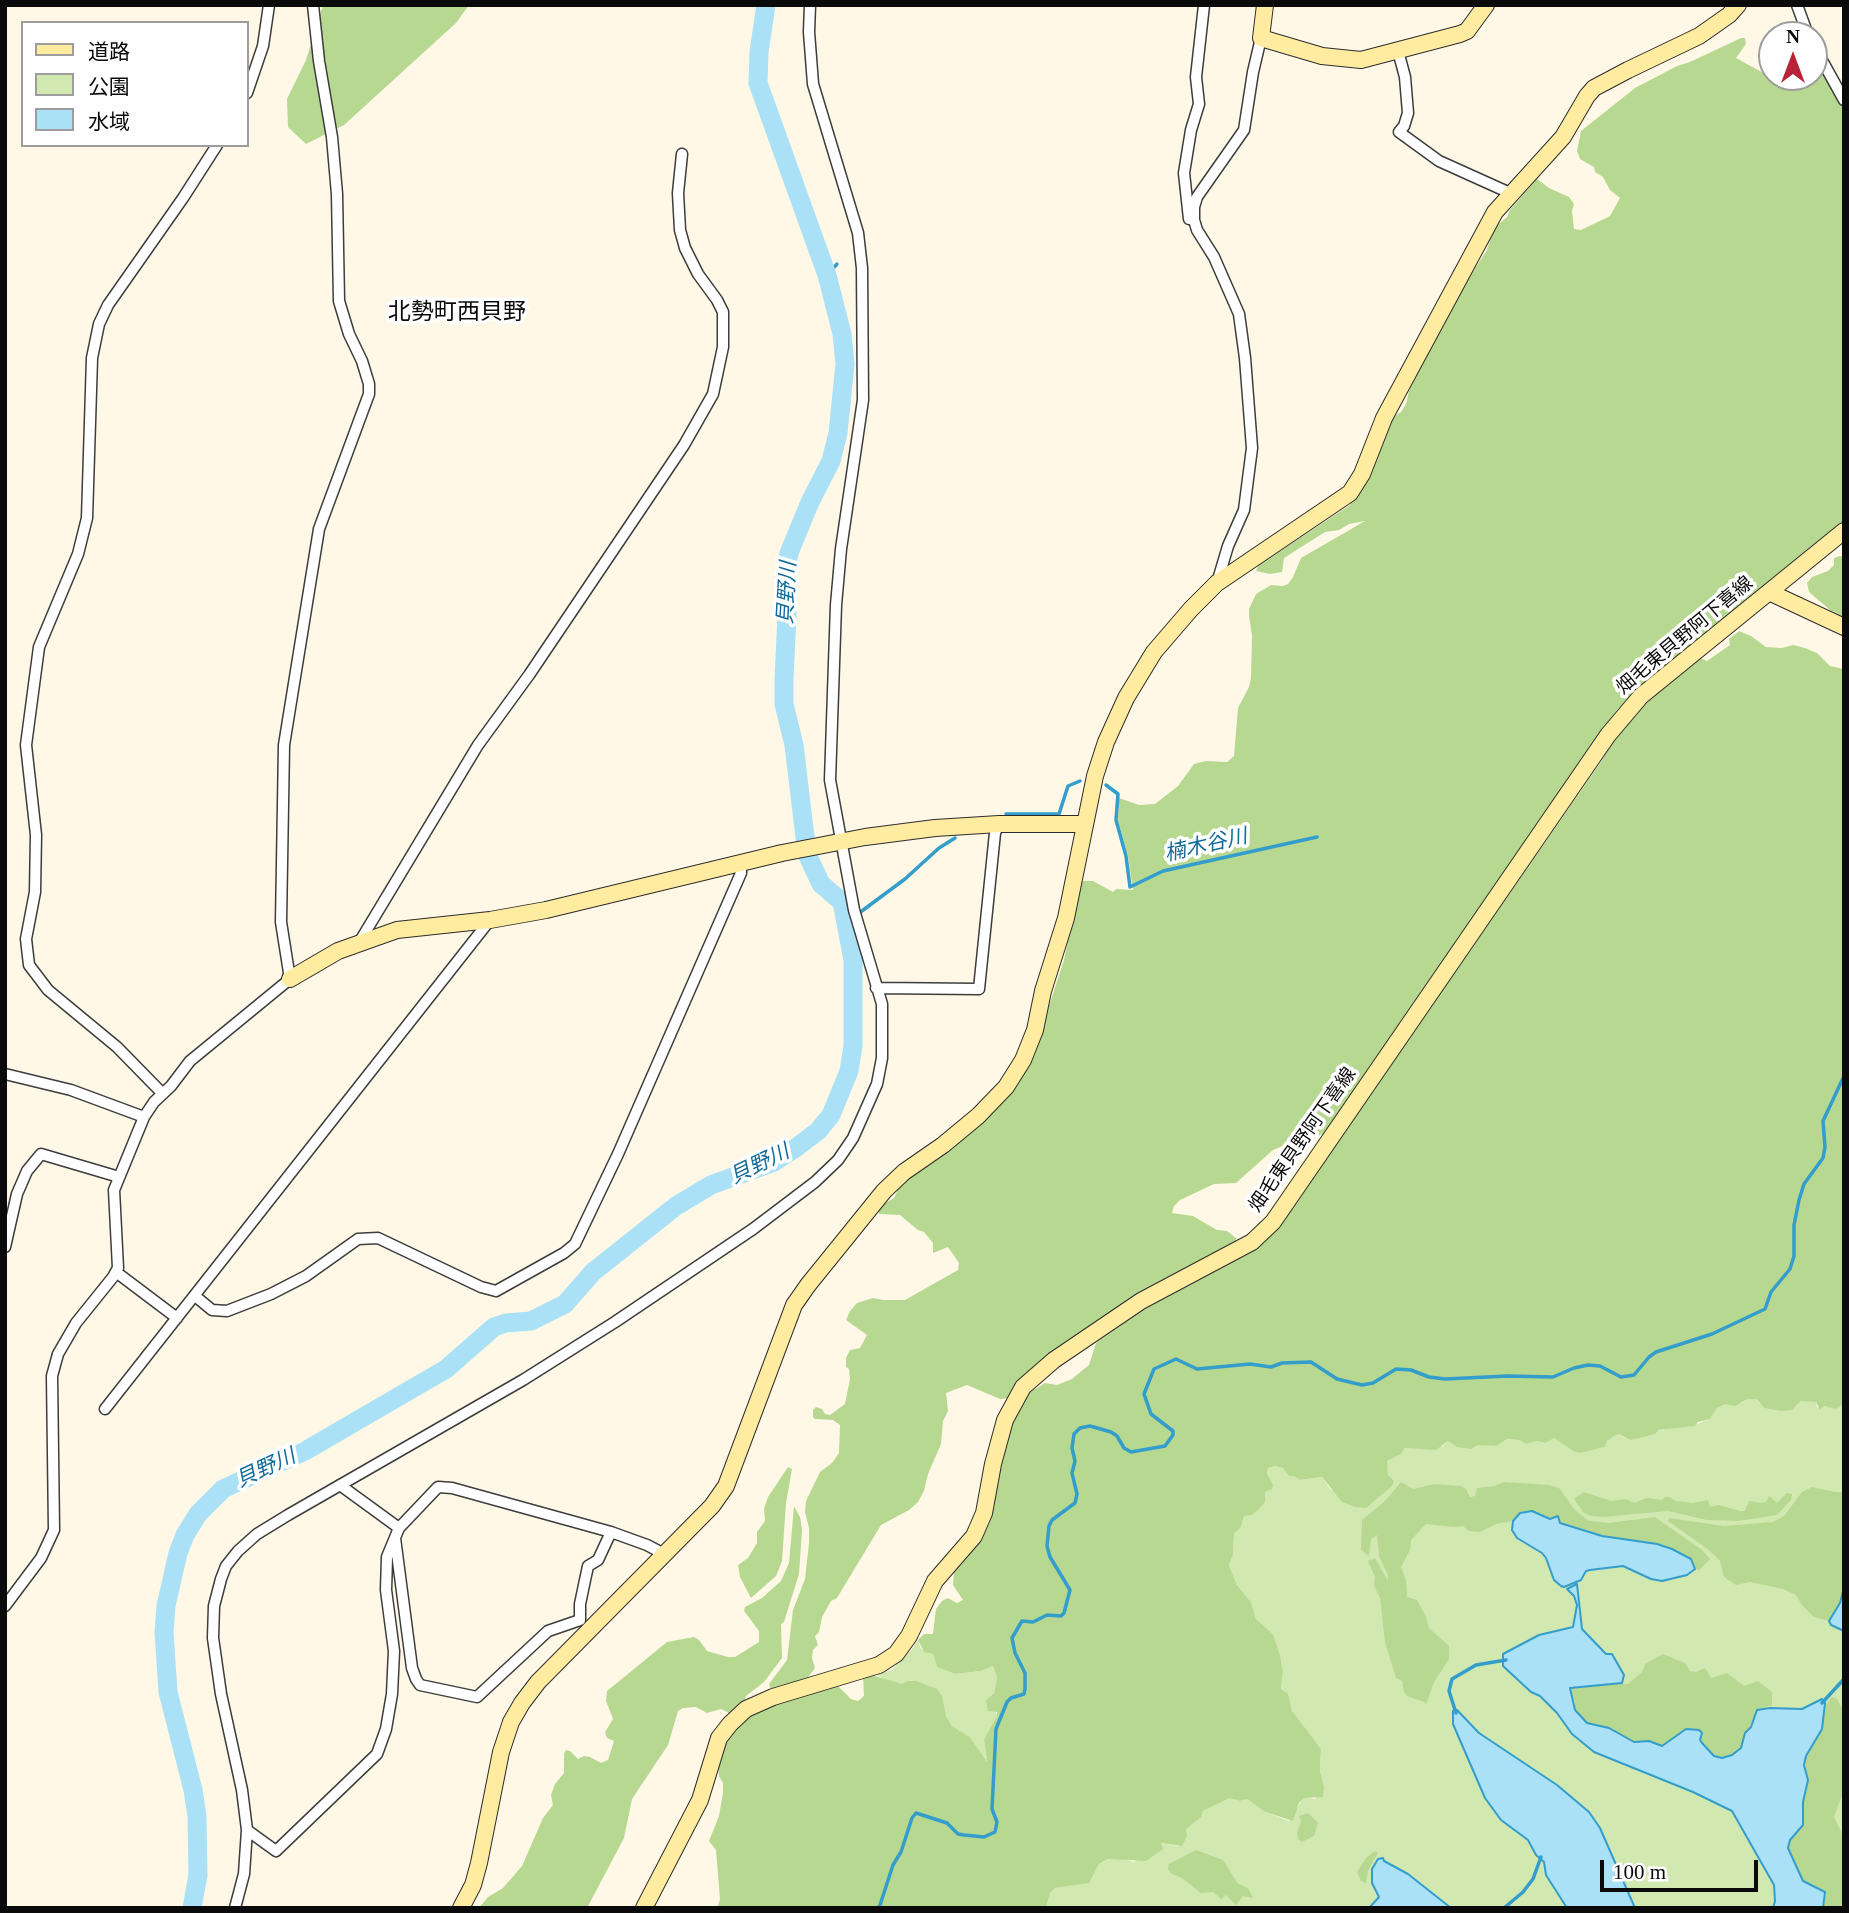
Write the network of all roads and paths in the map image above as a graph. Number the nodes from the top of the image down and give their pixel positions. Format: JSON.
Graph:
{"nodes":[{"id":1,"x":269,"y":5,"type":"edge"},
{"id":2,"x":313,"y":5,"type":"edge"},
{"id":3,"x":810,"y":5,"type":"edge"},
{"id":4,"x":1204,"y":5,"type":"edge"},
{"id":5,"x":1265,"y":5,"type":"edge"},
{"id":6,"x":1486,"y":5,"type":"edge"},
{"id":7,"x":1738,"y":5,"type":"edge"},
{"id":8,"x":1261,"y":38,"type":"junction"},
{"id":9,"x":1398,"y":51,"type":"junction"},
{"id":10,"x":1828,"y":71,"type":"edge"},
{"id":11,"x":248,"y":90,"type":"edge"},
{"id":12,"x":1844,"y":100,"type":"edge"},
{"id":13,"x":216,"y":147,"type":"edge"},
{"id":14,"x":682,"y":154,"type":"dead end"},
{"id":15,"x":1510,"y":193,"type":"junction"},
{"id":16,"x":1197,"y":230,"type":"junction"},
{"id":17,"x":1844,"y":531,"type":"edge"},
{"id":18,"x":1217,"y":583,"type":"junction"},
{"id":19,"x":1769,"y":592,"type":"junction"},
{"id":20,"x":1844,"y":627,"type":"edge"},
{"id":21,"x":999,"y":824,"type":"junction"},
{"id":22,"x":1085,"y":824,"type":"junction"},
{"id":23,"x":841,"y":843,"type":"junction"},
{"id":24,"x":741,"y":863,"type":"junction"},
{"id":25,"x":490,"y":919,"type":"junction"},
{"id":26,"x":360,"y":942,"type":"junction"},
{"id":27,"x":290,"y":979,"type":"junction"},
{"id":28,"x":876,"y":988,"type":"junction"},
{"id":29,"x":5,"y":1074,"type":"edge"},
{"id":30,"x":162,"y":1093,"type":"junction"},
{"id":31,"x":144,"y":1117,"type":"junction"},
{"id":32,"x":120,"y":1177,"type":"junction"},
{"id":33,"x":5,"y":1247,"type":"edge"},
{"id":34,"x":116,"y":1272,"type":"junction"},
{"id":35,"x":195,"y":1296,"type":"junction"},
{"id":36,"x":177,"y":1318,"type":"junction"},
{"id":37,"x":105,"y":1409,"type":"dead end"},
{"id":38,"x":340,"y":1485,"type":"junction"},
{"id":39,"x":397,"y":1531,"type":"junction"},
{"id":40,"x":611,"y":1532,"type":"junction"},
{"id":41,"x":664,"y":1555,"type":"junction"},
{"id":42,"x":5,"y":1606,"type":"edge"},
{"id":43,"x":247,"y":1830,"type":"junction"},
{"id":44,"x":235,"y":1908,"type":"edge"},
{"id":45,"x":461,"y":1908,"type":"edge"},
{"id":46,"x":644,"y":1908,"type":"edge"}],
"edges":[{"from":1,"to":11,"type":"street"},
{"from":2,"to":27,"type":"street"},
{"from":3,"to":23,"type":"street"},
{"from":4,"to":16,"type":"street"},
{"from":5,"to":8,"type":"street"},
{"from":6,"to":9,"type":"street"},
{"from":7,"to":15,"type":"street"},
{"from":8,"to":9,"type":"street"},
{"from":8,"to":16,"type":"street"},
{"from":9,"to":15,"type":"street"},
{"from":10,"to":12,"type":"street"},
{"from":13,"to":30,"type":"street"},
{"from":14,"to":26,"type":"street"},
{"from":15,"to":18,"type":"street"},
{"from":16,"to":18,"type":"street"},
{"from":17,"to":19,"type":"street","name":"畑毛東貝野阿下喜線"},
{"from":18,"to":22,"type":"street"},
{"from":19,"to":20,"type":"street"},
{"from":19,"to":46,"type":"street","name":"畑毛東貝野阿下喜線"},
{"from":21,"to":22,"type":"street"},
{"from":21,"to":23,"type":"street"},
{"from":21,"to":28,"type":"street"},
{"from":22,"to":41,"type":"street"},
{"from":23,"to":24,"type":"street"},
{"from":23,"to":28,"type":"street"},
{"from":24,"to":25,"type":"street"},
{"from":24,"to":35,"type":"street"},
{"from":25,"to":26,"type":"street"},
{"from":25,"to":35,"type":"street"},
{"from":26,"to":27,"type":"street"},
{"from":27,"to":30,"type":"street"},
{"from":28,"to":38,"type":"street"},
{"from":29,"to":31,"type":"street"},
{"from":30,"to":31,"type":"street"},
{"from":31,"to":32,"type":"street"},
{"from":32,"to":33,"type":"street"},
{"from":32,"to":34,"type":"street"},
{"from":34,"to":36,"type":"street"},
{"from":34,"to":42,"type":"street"},
{"from":35,"to":36,"type":"street"},
{"from":36,"to":37,"type":"street"},
{"from":38,"to":39,"type":"street"},
{"from":38,"to":43,"type":"street"},
{"from":39,"to":40,"type":"street"},
{"from":39,"to":40,"type":"street"},
{"from":39,"to":43,"type":"street"},
{"from":40,"to":41,"type":"street"},
{"from":41,"to":45,"type":"street"},
{"from":43,"to":44,"type":"street"}]}
